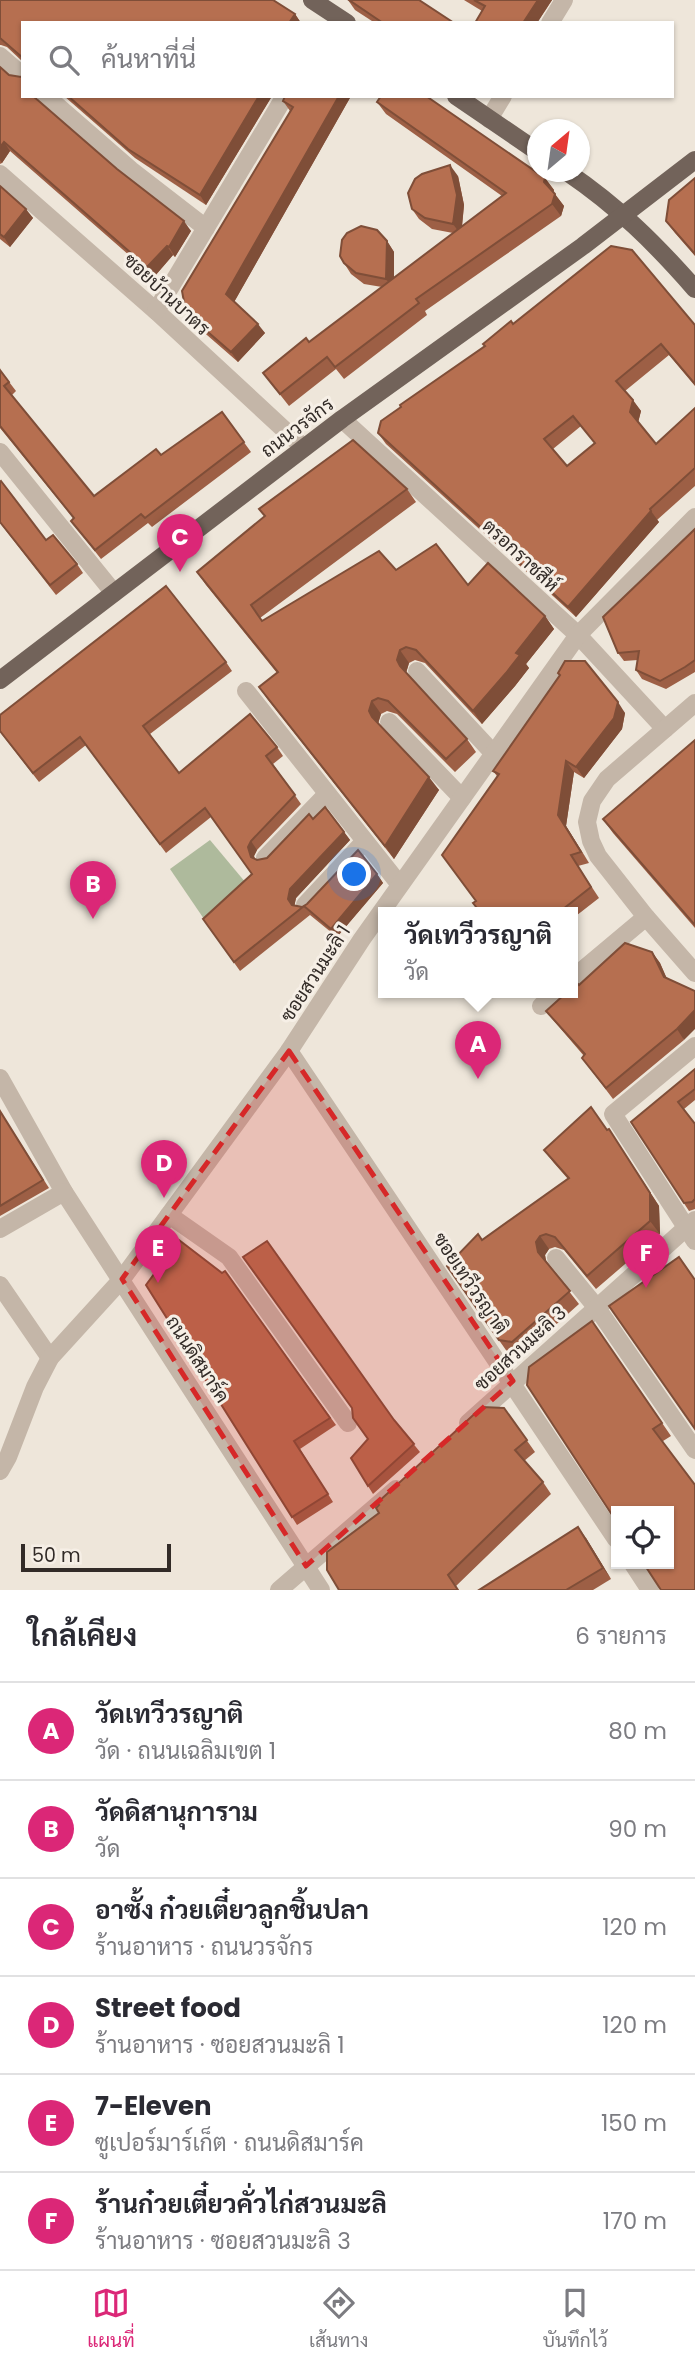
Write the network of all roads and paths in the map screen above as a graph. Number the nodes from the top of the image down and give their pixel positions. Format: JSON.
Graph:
{"nodes":[{"id":1,"x":312,"y":0,"type":"edge"},
{"id":2,"x":564,"y":0,"type":"edge"},
{"id":3,"x":337,"y":20,"type":"edge"},
{"id":4,"x":551,"y":21,"type":"edge"},
{"id":5,"x":0,"y":56,"type":"edge"},
{"id":6,"x":21,"y":74,"type":"edge"},
{"id":7,"x":48,"y":98,"type":"edge"},
{"id":8,"x":284,"y":98,"type":"edge"},
{"id":9,"x":459,"y":98,"type":"edge"},
{"id":10,"x":502,"y":98,"type":"edge"},
{"id":11,"x":489,"y":119,"type":"junction"},
{"id":12,"x":527,"y":145,"type":"edge"},
{"id":13,"x":695,"y":160,"type":"edge"},
{"id":14,"x":0,"y":174,"type":"edge"},
{"id":15,"x":581,"y":182,"type":"edge"},
{"id":16,"x":624,"y":214,"type":"junction"},
{"id":17,"x":206,"y":228,"type":"junction"},
{"id":18,"x":695,"y":289,"type":"edge"},
{"id":19,"x":156,"y":311,"type":"junction"},
{"id":20,"x":342,"y":419,"type":"junction"},
{"id":21,"x":304,"y":448,"type":"junction"},
{"id":22,"x":0,"y":452,"type":"edge"},
{"id":23,"x":695,"y":517,"type":"edge"},
{"id":24,"x":114,"y":593,"type":"junction"},
{"id":25,"x":578,"y":635,"type":"junction"},
{"id":26,"x":416,"y":671,"type":"edge"},
{"id":27,"x":0,"y":680,"type":"edge"},
{"id":28,"x":246,"y":691,"type":"dead end"},
{"id":29,"x":695,"y":703,"type":"edge"},
{"id":30,"x":389,"y":722,"type":"edge"},
{"id":31,"x":665,"y":729,"type":"junction"},
{"id":32,"x":494,"y":754,"type":"junction"},
{"id":33,"x":327,"y":794,"type":"junction"},
{"id":34,"x":462,"y":798,"type":"junction"},
{"id":35,"x":364,"y":842,"type":"junction"},
{"id":36,"x":265,"y":858,"type":"edge"},
{"id":37,"x":400,"y":885,"type":"junction"},
{"id":38,"x":305,"y":905,"type":"edge"},
{"id":39,"x":385,"y":907,"type":"edge"},
{"id":40,"x":378,"y":916,"type":"edge"},
{"id":41,"x":646,"y":917,"type":"junction"},
{"id":42,"x":578,"y":974,"type":"edge"},
{"id":43,"x":695,"y":974,"type":"edge"},
{"id":44,"x":550,"y":998,"type":"edge"},
{"id":45,"x":541,"y":1006,"type":"dead end"},
{"id":46,"x":695,"y":1046,"type":"edge"},
{"id":47,"x":289,"y":1051,"type":"junction"},
{"id":48,"x":0,"y":1077,"type":"edge"},
{"id":49,"x":64,"y":1192,"type":"junction"},
{"id":50,"x":169,"y":1215,"type":"junction"},
{"id":51,"x":0,"y":1229,"type":"edge"},
{"id":52,"x":692,"y":1230,"type":"edge"},
{"id":53,"x":556,"y":1258,"type":"edge"},
{"id":54,"x":122,"y":1279,"type":"junction"},
{"id":55,"x":0,"y":1285,"type":"edge"},
{"id":56,"x":597,"y":1308,"type":"junction"},
{"id":57,"x":50,"y":1358,"type":"junction"},
{"id":58,"x":513,"y":1381,"type":"junction"},
{"id":59,"x":348,"y":1423,"type":"dead end"},
{"id":60,"x":455,"y":1435,"type":"edge"},
{"id":61,"x":695,"y":1450,"type":"edge"},
{"id":62,"x":0,"y":1471,"type":"edge"},
{"id":63,"x":407,"y":1480,"type":"edge"},
{"id":64,"x":611,"y":1531,"type":"edge"},
{"id":65,"x":306,"y":1566,"type":"junction"},
{"id":66,"x":635,"y":1569,"type":"edge"},
{"id":67,"x":279,"y":1590,"type":"edge"},
{"id":68,"x":321,"y":1590,"type":"edge"},
{"id":69,"x":650,"y":1590,"type":"edge"}],
"edges":[{"from":1,"to":3,"type":"main road"},
{"from":2,"to":4,"type":"street"},
{"from":5,"to":6,"type":"street"},
{"from":7,"to":17,"type":"street"},
{"from":8,"to":17,"type":"street"},
{"from":9,"to":11,"type":"main road"},
{"from":10,"to":11,"type":"street"},
{"from":11,"to":12,"type":"main road"},
{"from":13,"to":16,"type":"main road","name":"ถนนวรจักร"},
{"from":14,"to":19,"type":"street","name":"ซอยบ้านบาตร"},
{"from":15,"to":16,"type":"main road"},
{"from":16,"to":18,"type":"main road"},
{"from":16,"to":20,"type":"main road","name":"ถนนวรจักร"},
{"from":17,"to":19,"type":"street"},
{"from":19,"to":21,"type":"street","name":"ซอยบ้านบาตร"},
{"from":20,"to":21,"type":"main road","name":"ถนนวรจักร"},
{"from":20,"to":25,"type":"street","name":"ตรอกราชสีห์"},
{"from":21,"to":24,"type":"main road","name":"ถนนวรจักร"},
{"from":22,"to":24,"type":"street"},
{"from":23,"to":25,"type":"street","name":"ซอยสวนมะลิ 1"},
{"from":24,"to":27,"type":"main road","name":"ถนนวรจักร"},
{"from":25,"to":31,"type":"street","name":"ตรอกราชสีห์"},
{"from":25,"to":32,"type":"street","name":"ซอยสวนมะลิ 1"},
{"from":26,"to":32,"type":"street"},
{"from":28,"to":33,"type":"street"},
{"from":29,"to":31,"type":"street"},
{"from":30,"to":34,"type":"street"},
{"from":31,"to":41,"type":"street"},
{"from":32,"to":34,"type":"street","name":"ซอยสวนมะลิ 1"},
{"from":33,"to":35,"type":"street"},
{"from":33,"to":36,"type":"street"},
{"from":34,"to":37,"type":"street","name":"ซอยสวนมะลิ 1"},
{"from":35,"to":37,"type":"street"},
{"from":35,"to":38,"type":"street"},
{"from":37,"to":39,"type":"street","name":"ซอยสวนมะลิ 1"},
{"from":40,"to":47,"type":"street","name":"ซอยสวนมะลิ 1"},
{"from":41,"to":42,"type":"street"},
{"from":41,"to":43,"type":"street"},
{"from":44,"to":45,"type":"street"},
{"from":46,"to":52,"type":"street"},
{"from":47,"to":50,"type":"street","name":"ซอยสวนมะลิ 1"},
{"from":47,"to":58,"type":"street","name":"ซอยเทวีวรญาติ"},
{"from":48,"to":49,"type":"street","name":"ถนนดิสมาร์ค"},
{"from":49,"to":51,"type":"street"},
{"from":49,"to":54,"type":"street","name":"ถนนดิสมาร์ค"},
{"from":50,"to":54,"type":"street","name":"ซอยสวนมะลิ 1"},
{"from":50,"to":59,"type":"street"},
{"from":52,"to":56,"type":"street","name":"ซอยสวนมะลิ 3"},
{"from":53,"to":56,"type":"street"},
{"from":54,"to":57,"type":"street","name":"ซอยสวนมะลิ 1"},
{"from":54,"to":65,"type":"street","name":"ถนนดิสมาร์ค"},
{"from":55,"to":57,"type":"street"},
{"from":56,"to":58,"type":"street","name":"ซอยสวนมะลิ 3"},
{"from":56,"to":61,"type":"street"},
{"from":57,"to":62,"type":"street","name":"ซอยสวนมะลิ 1"},
{"from":58,"to":60,"type":"street","name":"ซอยสวนมะลิ 3"},
{"from":58,"to":64,"type":"street","name":"ซอยเทวีวรญาติ"},
{"from":63,"to":65,"type":"street"},
{"from":65,"to":67,"type":"street"},
{"from":65,"to":68,"type":"street","name":"ถนนดิสมาร์ค"},
{"from":66,"to":69,"type":"street"}]}
